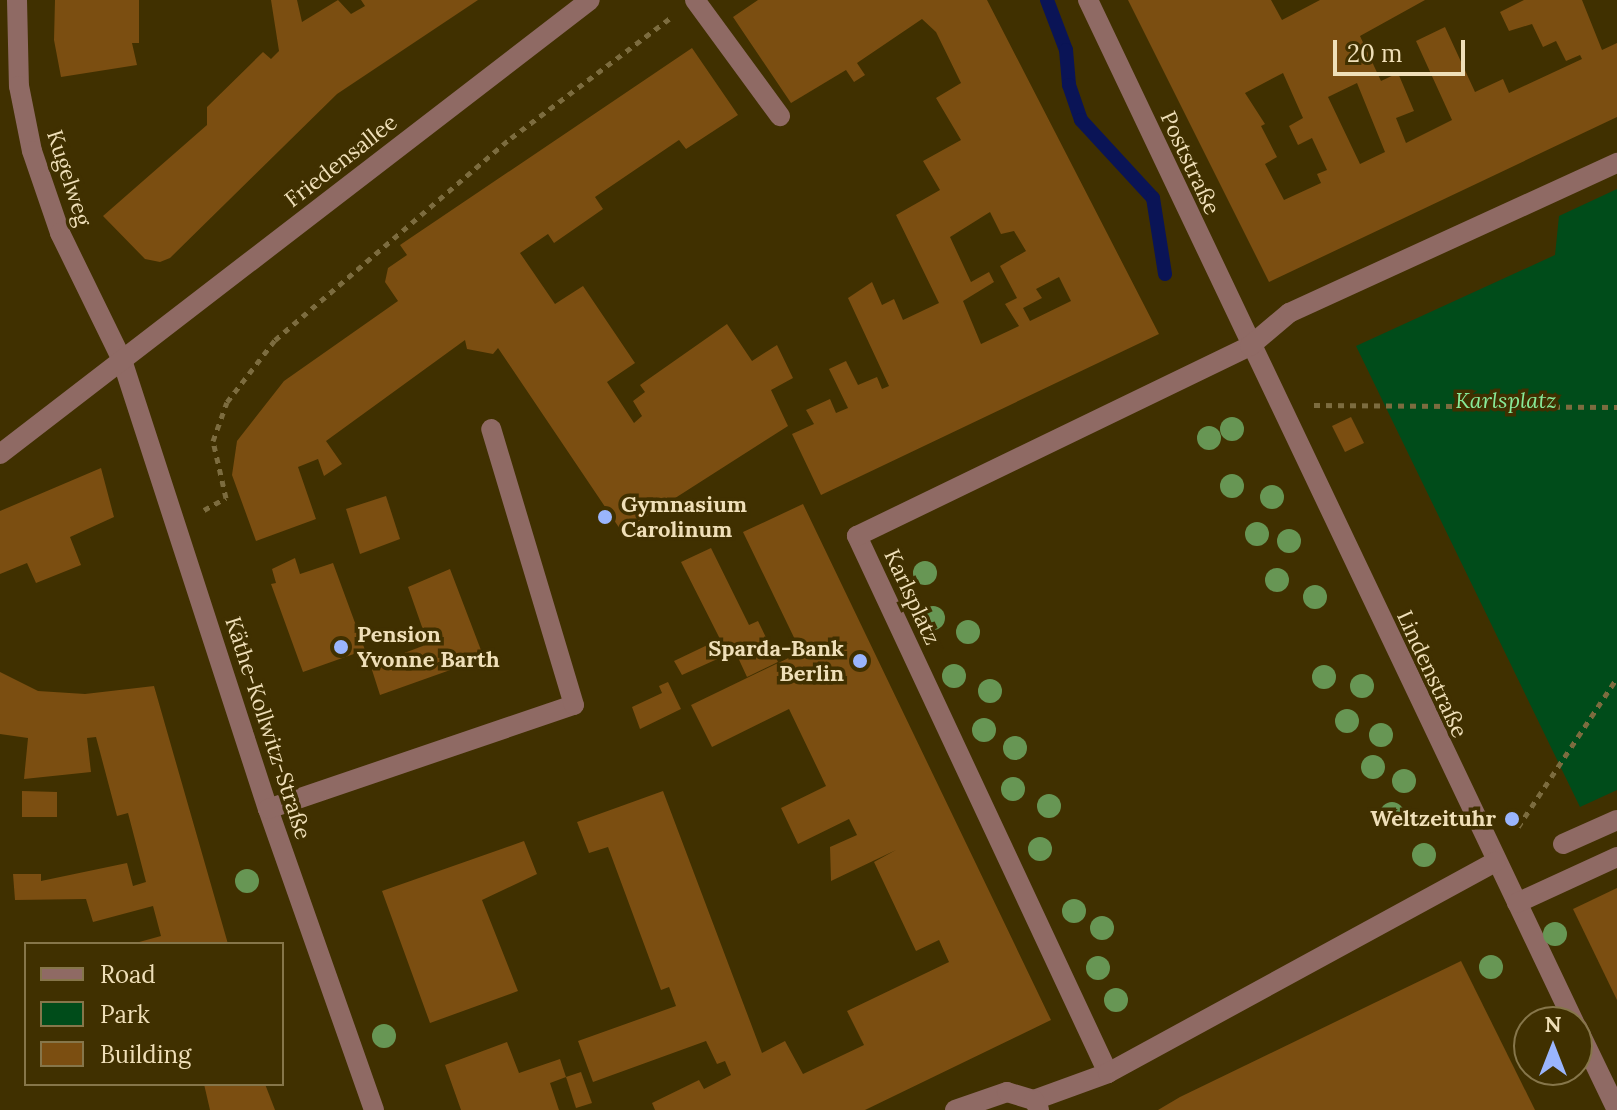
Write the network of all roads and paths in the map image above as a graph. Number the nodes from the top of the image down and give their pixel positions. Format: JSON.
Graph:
{"nodes":[{"id":1,"x":17,"y":0,"type":"edge"},
{"id":2,"x":590,"y":0,"type":"edge"},
{"id":3,"x":1088,"y":0,"type":"edge"},
{"id":4,"x":688,"y":5,"type":"edge"},
{"id":5,"x":780,"y":116,"type":"dead end"},
{"id":6,"x":1617,"y":163,"type":"edge"},
{"id":7,"x":1250,"y":346,"type":"junction"},
{"id":8,"x":122,"y":360,"type":"junction"},
{"id":9,"x":1281,"y":405,"type":"junction"},
{"id":10,"x":1617,"y":407,"type":"edge"},
{"id":11,"x":491,"y":429,"type":"dead end"},
{"id":12,"x":0,"y":454,"type":"edge"},
{"id":13,"x":176,"y":526,"type":"junction"},
{"id":14,"x":1617,"y":678,"type":"edge"},
{"id":15,"x":268,"y":809,"type":"junction"},
{"id":16,"x":1617,"y":820,"type":"edge"},
{"id":17,"x":1563,"y":844,"type":"dead end"},
{"id":18,"x":1617,"y":857,"type":"edge"},
{"id":19,"x":1495,"y":862,"type":"junction"},
{"id":20,"x":1517,"y":903,"type":"junction"},
{"id":21,"x":1567,"y":1006,"type":"edge"},
{"id":22,"x":1593,"y":1060,"type":"edge"},
{"id":23,"x":1108,"y":1073,"type":"junction"},
{"id":24,"x":1037,"y":1105,"type":"edge"},
{"id":25,"x":374,"y":1110,"type":"edge"},
{"id":26,"x":955,"y":1110,"type":"edge"},
{"id":27,"x":1617,"y":1110,"type":"edge"}],
"edges":[{"from":1,"to":8,"type":"street","name":"Kugelweg"},
{"from":2,"to":8,"type":"street","name":"Friedensallee"},
{"from":3,"to":7,"type":"street","name":"Poststraße"},
{"from":4,"to":5,"type":"street"},
{"from":4,"to":13,"type":"path"},
{"from":6,"to":7,"type":"street"},
{"from":7,"to":9,"type":"street","name":"Lindenstraße"},
{"from":7,"to":23,"type":"street","name":"Karlsplatz"},
{"from":8,"to":12,"type":"street","name":"Friedensallee"},
{"from":8,"to":13,"type":"street","name":"Käthe-Kollwitz-Straße"},
{"from":9,"to":10,"type":"path"},
{"from":9,"to":19,"type":"street","name":"Lindenstraße"},
{"from":11,"to":15,"type":"street"},
{"from":13,"to":15,"type":"street","name":"Käthe-Kollwitz-Straße"},
{"from":14,"to":19,"type":"path"},
{"from":15,"to":25,"type":"street","name":"Käthe-Kollwitz-Straße"},
{"from":16,"to":17,"type":"street"},
{"from":18,"to":20,"type":"street"},
{"from":19,"to":20,"type":"street","name":"Lindenstraße"},
{"from":19,"to":23,"type":"street"},
{"from":20,"to":21,"type":"street","name":"Lindenstraße"},
{"from":22,"to":27,"type":"street","name":"Lindenstraße"},
{"from":23,"to":24,"type":"street"},
{"from":24,"to":26,"type":"street"}]}
